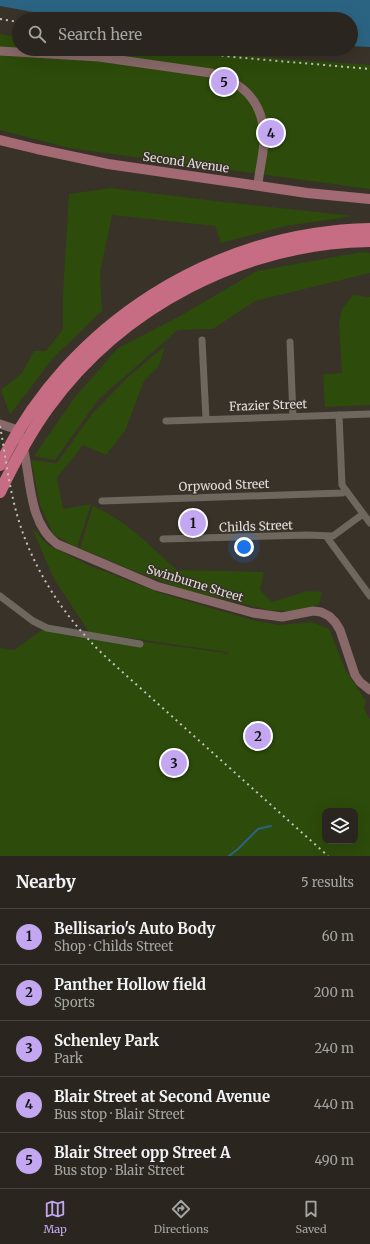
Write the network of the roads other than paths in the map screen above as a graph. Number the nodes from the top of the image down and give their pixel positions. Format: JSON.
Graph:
{"nodes":[{"id":1,"x":0,"y":51,"type":"edge"},
{"id":2,"x":12,"y":52,"type":"edge"},
{"id":3,"x":82,"y":56,"type":"edge"},
{"id":4,"x":0,"y":140,"type":"edge"},
{"id":5,"x":258,"y":185,"type":"junction"},
{"id":6,"x":370,"y":199,"type":"edge"},
{"id":7,"x":370,"y":229,"type":"edge"},
{"id":8,"x":370,"y":241,"type":"edge"},
{"id":9,"x":202,"y":340,"type":"dead end"},
{"id":10,"x":290,"y":342,"type":"dead end"},
{"id":11,"x":370,"y":414,"type":"edge"},
{"id":12,"x":340,"y":415,"type":"junction"},
{"id":13,"x":293,"y":416,"type":"junction"},
{"id":14,"x":206,"y":419,"type":"junction"},
{"id":15,"x":166,"y":421,"type":"dead end"},
{"id":16,"x":3,"y":425,"type":"edge"},
{"id":17,"x":0,"y":465,"type":"edge"},
{"id":18,"x":346,"y":491,"type":"junction"},
{"id":19,"x":0,"y":492,"type":"edge"},
{"id":20,"x":102,"y":501,"type":"dead end"},
{"id":21,"x":363,"y":514,"type":"junction"},
{"id":22,"x":370,"y":523,"type":"edge"},
{"id":23,"x":326,"y":536,"type":"junction"},
{"id":24,"x":163,"y":539,"type":"dead end"},
{"id":25,"x":0,"y":596,"type":"edge"},
{"id":26,"x":370,"y":596,"type":"edge"},
{"id":27,"x":140,"y":644,"type":"dead end"},
{"id":28,"x":370,"y":690,"type":"edge"}],
"edges":[{"from":1,"to":2,"type":"street"},
{"from":3,"to":5,"type":"street"},
{"from":4,"to":5,"type":"main road","name":"Second Avenue"},
{"from":5,"to":6,"type":"main road","name":"Second Avenue"},
{"from":7,"to":17,"type":"highway"},
{"from":8,"to":19,"type":"highway"},
{"from":9,"to":14,"type":"street"},
{"from":10,"to":13,"type":"street"},
{"from":11,"to":12,"type":"street","name":"Frazier Street"},
{"from":12,"to":13,"type":"street","name":"Frazier Street"},
{"from":12,"to":18,"type":"street"},
{"from":13,"to":14,"type":"street","name":"Frazier Street"},
{"from":14,"to":15,"type":"street","name":"Frazier Street"},
{"from":16,"to":28,"type":"street","name":"Swinburne Street"},
{"from":18,"to":20,"type":"street","name":"Orpwood Street"},
{"from":18,"to":21,"type":"street"},
{"from":21,"to":22,"type":"street"},
{"from":21,"to":23,"type":"street","name":"Childs Street"},
{"from":23,"to":24,"type":"street","name":"Childs Street"},
{"from":23,"to":26,"type":"street"},
{"from":25,"to":27,"type":"street"}]}
